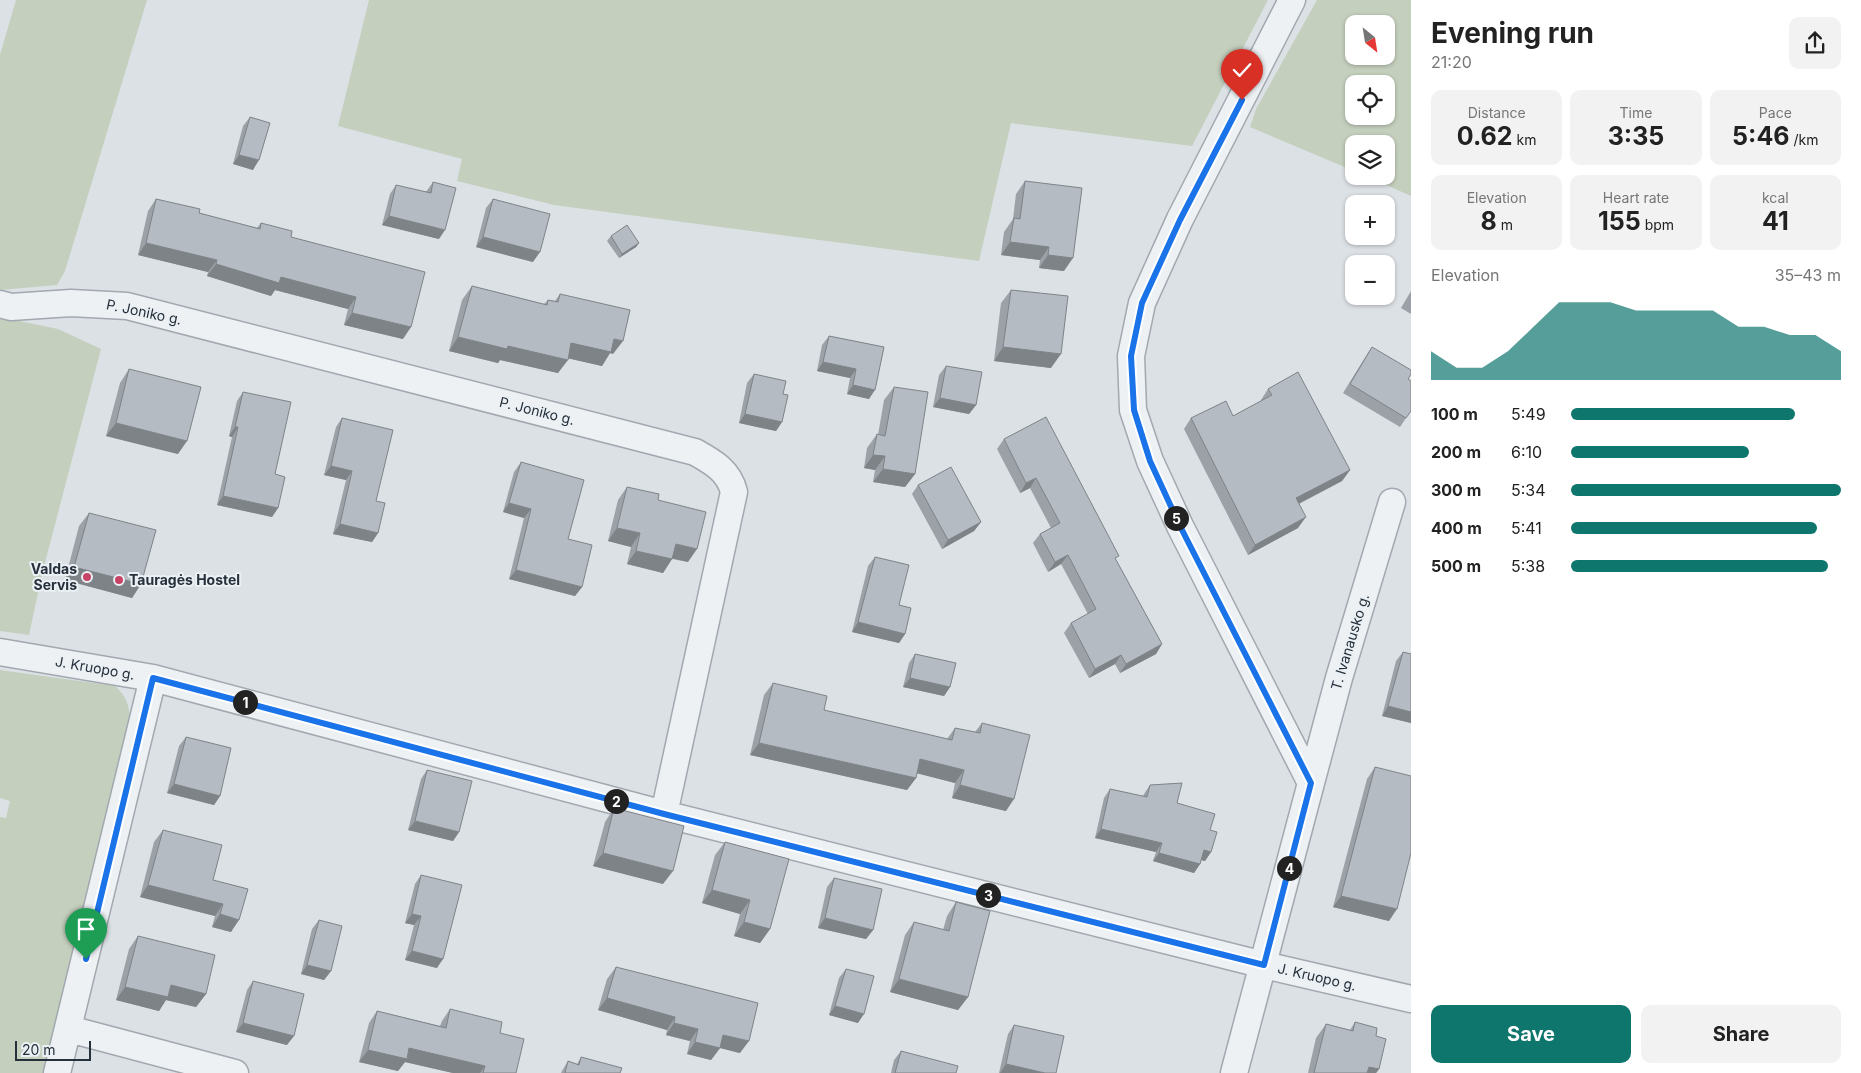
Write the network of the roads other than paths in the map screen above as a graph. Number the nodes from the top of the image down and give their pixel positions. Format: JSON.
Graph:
{"nodes":[{"id":1,"x":1292,"y":0,"type":"edge"},
{"id":2,"x":0,"y":304,"type":"edge"},
{"id":3,"x":1392,"y":502,"type":"dead end"},
{"id":4,"x":0,"y":652,"type":"edge"},
{"id":5,"x":153,"y":678,"type":"junction"},
{"id":6,"x":1311,"y":783,"type":"junction"},
{"id":7,"x":664,"y":814,"type":"junction"},
{"id":8,"x":1264,"y":965,"type":"junction"},
{"id":9,"x":1411,"y":999,"type":"edge"},
{"id":10,"x":69,"y":1029,"type":"junction"},
{"id":11,"x":57,"y":1073,"type":"edge"},
{"id":12,"x":235,"y":1073,"type":"edge"},
{"id":13,"x":1234,"y":1073,"type":"edge"}],
"edges":[{"from":1,"to":6,"type":"street"},
{"from":2,"to":7,"type":"street","name":"P. Joniko g."},
{"from":3,"to":6,"type":"street","name":"T. Ivanausko g."},
{"from":4,"to":5,"type":"street","name":"J. Kruopo g."},
{"from":5,"to":7,"type":"street","name":"J. Kruopo g."},
{"from":5,"to":10,"type":"street"},
{"from":6,"to":8,"type":"street","name":"T. Ivanausko g."},
{"from":7,"to":8,"type":"street","name":"J. Kruopo g."},
{"from":8,"to":9,"type":"street","name":"J. Kruopo g."},
{"from":8,"to":13,"type":"street","name":"T. Ivanausko g."},
{"from":10,"to":11,"type":"street"},
{"from":10,"to":12,"type":"street"}]}
